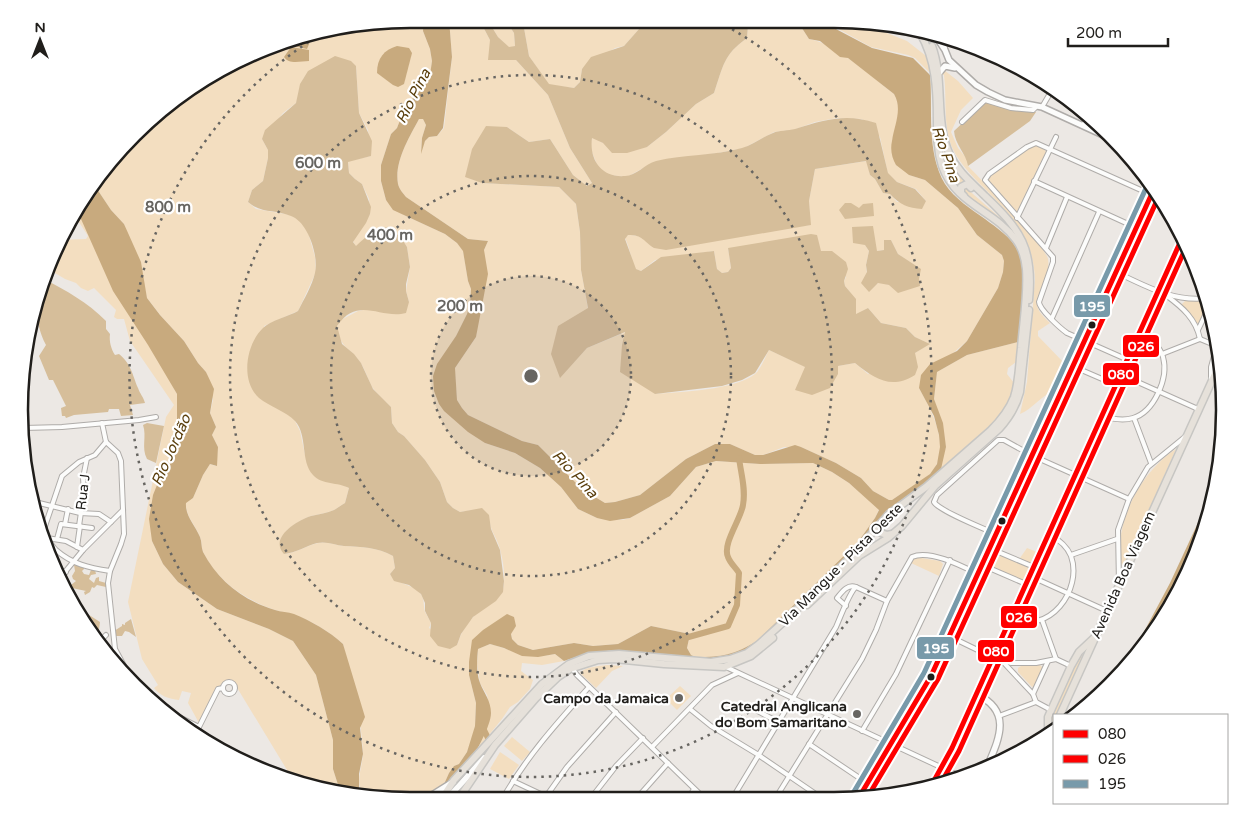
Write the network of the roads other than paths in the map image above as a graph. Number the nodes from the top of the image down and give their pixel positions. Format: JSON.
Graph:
{"nodes":[{"id":1,"x":923,"y":39,"type":"edge"},
{"id":2,"x":928,"y":40,"type":"edge"},
{"id":3,"x":941,"y":44,"type":"edge"},
{"id":4,"x":944,"y":44,"type":"edge"},
{"id":5,"x":945,"y":50,"type":"junction"},
{"id":6,"x":960,"y":71,"type":"junction"},
{"id":7,"x":938,"y":77,"type":"junction"},
{"id":8,"x":1050,"y":95,"type":"edge"},
{"id":9,"x":1040,"y":106,"type":"junction"},
{"id":10,"x":962,"y":122,"type":"dead end"},
{"id":11,"x":1085,"y":122,"type":"edge"},
{"id":12,"x":1083,"y":126,"type":"junction"},
{"id":13,"x":1096,"y":132,"type":"edge"},
{"id":14,"x":1056,"y":137,"type":"dead end"},
{"id":15,"x":1050,"y":149,"type":"junction"},
{"id":16,"x":1034,"y":181,"type":"junction"},
{"id":17,"x":1145,"y":189,"type":"edge"},
{"id":18,"x":1067,"y":197,"type":"junction"},
{"id":19,"x":1152,"y":199,"type":"edge"},
{"id":20,"x":981,"y":211,"type":"junction"},
{"id":21,"x":1099,"y":212,"type":"junction"},
{"id":22,"x":1017,"y":218,"type":"junction"},
{"id":23,"x":1010,"y":222,"type":"junction"},
{"id":24,"x":1140,"y":229,"type":"junction"},
{"id":25,"x":1179,"y":247,"type":"edge"},
{"id":26,"x":1046,"y":248,"type":"junction"},
{"id":27,"x":1175,"y":256,"type":"junction"},
{"id":28,"x":1184,"y":259,"type":"edge"},
{"id":29,"x":1121,"y":275,"type":"junction"},
{"id":30,"x":1158,"y":292,"type":"junction"},
{"id":31,"x":1165,"y":294,"type":"junction"},
{"id":32,"x":1198,"y":298,"type":"edge"},
{"id":33,"x":1186,"y":299,"type":"junction"},
{"id":34,"x":1181,"y":306,"type":"junction"},
{"id":35,"x":1052,"y":318,"type":"junction"},
{"id":36,"x":1204,"y":318,"type":"edge"},
{"id":37,"x":1198,"y":330,"type":"junction"},
{"id":38,"x":1141,"y":331,"type":"junction"},
{"id":39,"x":1200,"y":339,"type":"junction"},
{"id":40,"x":1088,"y":342,"type":"junction"},
{"id":41,"x":1209,"y":342,"type":"edge"},
{"id":42,"x":1162,"y":354,"type":"junction"},
{"id":43,"x":1128,"y":360,"type":"junction"},
{"id":44,"x":1212,"y":362,"type":"edge"},
{"id":45,"x":1078,"y":369,"type":"junction"},
{"id":46,"x":1122,"y":375,"type":"junction"},
{"id":47,"x":1214,"y":375,"type":"edge"},
{"id":48,"x":1211,"y":381,"type":"junction"},
{"id":49,"x":1116,"y":385,"type":"junction"},
{"id":50,"x":1158,"y":392,"type":"junction"},
{"id":51,"x":1198,"y":410,"type":"junction"},
{"id":52,"x":1102,"y":416,"type":"junction"},
{"id":53,"x":156,"y":417,"type":"dead end"},
{"id":54,"x":1134,"y":418,"type":"junction"},
{"id":55,"x":102,"y":423,"type":"junction"},
{"id":56,"x":28,"y":428,"type":"edge"},
{"id":57,"x":1186,"y":435,"type":"junction"},
{"id":58,"x":106,"y":442,"type":"junction"},
{"id":59,"x":1036,"y":457,"type":"junction"},
{"id":60,"x":87,"y":458,"type":"junction"},
{"id":61,"x":1152,"y":463,"type":"junction"},
{"id":62,"x":1076,"y":475,"type":"junction"},
{"id":63,"x":1129,"y":499,"type":"junction"},
{"id":64,"x":40,"y":503,"type":"edge"},
{"id":65,"x":53,"y":505,"type":"junction"},
{"id":66,"x":68,"y":509,"type":"junction"},
{"id":67,"x":123,"y":510,"type":"junction"},
{"id":68,"x":80,"y":512,"type":"junction"},
{"id":69,"x":882,"y":521,"type":"junction"},
{"id":70,"x":111,"y":522,"type":"junction"},
{"id":71,"x":63,"y":524,"type":"junction"},
{"id":72,"x":79,"y":526,"type":"junction"},
{"id":73,"x":47,"y":527,"type":"edge"},
{"id":74,"x":92,"y":528,"type":"dead end"},
{"id":75,"x":894,"y":533,"type":"junction"},
{"id":76,"x":1049,"y":534,"type":"junction"},
{"id":77,"x":999,"y":535,"type":"junction"},
{"id":78,"x":50,"y":537,"type":"edge"},
{"id":79,"x":57,"y":539,"type":"junction"},
{"id":80,"x":1117,"y":539,"type":"junction"},
{"id":81,"x":1109,"y":542,"type":"junction"},
{"id":82,"x":53,"y":546,"type":"edge"},
{"id":83,"x":77,"y":547,"type":"junction"},
{"id":84,"x":83,"y":550,"type":"junction"},
{"id":85,"x":996,"y":551,"type":"junction"},
{"id":86,"x":1117,"y":553,"type":"junction"},
{"id":87,"x":1071,"y":556,"type":"junction"},
{"id":88,"x":941,"y":558,"type":"junction"},
{"id":89,"x":950,"y":560,"type":"junction"},
{"id":90,"x":74,"y":563,"type":"junction"},
{"id":91,"x":946,"y":567,"type":"junction"},
{"id":92,"x":1034,"y":567,"type":"junction"},
{"id":93,"x":989,"y":568,"type":"junction"},
{"id":94,"x":110,"y":571,"type":"junction"},
{"id":95,"x":66,"y":572,"type":"edge"},
{"id":96,"x":978,"y":574,"type":"junction"},
{"id":97,"x":1030,"y":576,"type":"junction"},
{"id":98,"x":1026,"y":584,"type":"junction"},
{"id":99,"x":1119,"y":586,"type":"junction"},
{"id":100,"x":854,"y":588,"type":"junction"},
{"id":101,"x":1067,"y":593,"type":"junction"},
{"id":102,"x":887,"y":602,"type":"junction"},
{"id":103,"x":846,"y":606,"type":"junction"},
{"id":104,"x":1107,"y":612,"type":"junction"},
{"id":105,"x":1011,"y":618,"type":"junction"},
{"id":106,"x":1042,"y":620,"type":"junction"},
{"id":107,"x":1098,"y":633,"type":"junction"},
{"id":108,"x":106,"y":635,"type":"dead end"},
{"id":109,"x":103,"y":638,"type":"edge"},
{"id":110,"x":955,"y":639,"type":"junction"},
{"id":111,"x":115,"y":649,"type":"joint"},
{"id":112,"x":992,"y":657,"type":"junction"},
{"id":113,"x":121,"y":659,"type":"edge"},
{"id":114,"x":1056,"y":659,"type":"junction"},
{"id":115,"x":1002,"y":661,"type":"junction"},
{"id":116,"x":1048,"y":661,"type":"junction"},
{"id":117,"x":1021,"y":664,"type":"junction"},
{"id":118,"x":724,"y":666,"type":"junction"},
{"id":119,"x":1071,"y":666,"type":"junction"},
{"id":120,"x":572,"y":668,"type":"junction"},
{"id":121,"x":737,"y":672,"type":"junction"},
{"id":122,"x":1015,"y":674,"type":"junction"},
{"id":123,"x":589,"y":687,"type":"junction"},
{"id":124,"x":224,"y":690,"type":"dead end"},
{"id":125,"x":976,"y":694,"type":"junction"},
{"id":126,"x":1033,"y":694,"type":"junction"},
{"id":127,"x":793,"y":698,"type":"junction"},
{"id":128,"x":1036,"y":702,"type":"junction"},
{"id":129,"x":752,"y":708,"type":"dead end"},
{"id":130,"x":690,"y":709,"type":"junction"},
{"id":131,"x":1051,"y":710,"type":"junction"},
{"id":132,"x":616,"y":712,"type":"junction"},
{"id":133,"x":1060,"y":714,"type":"edge"},
{"id":134,"x":826,"y":715,"type":"junction"},
{"id":135,"x":999,"y":716,"type":"junction"},
{"id":136,"x":778,"y":722,"type":"junction"},
{"id":137,"x":196,"y":726,"type":"edge"},
{"id":138,"x":1048,"y":726,"type":"edge"},
{"id":139,"x":199,"y":727,"type":"joint"},
{"id":140,"x":862,"y":731,"type":"junction"},
{"id":141,"x":643,"y":738,"type":"junction"},
{"id":142,"x":809,"y":744,"type":"junction"},
{"id":143,"x":495,"y":745,"type":"junction"},
{"id":144,"x":893,"y":746,"type":"junction"},
{"id":145,"x":652,"y":747,"type":"junction"},
{"id":146,"x":758,"y":754,"type":"junction"},
{"id":147,"x":992,"y":757,"type":"edge"},
{"id":148,"x":668,"y":763,"type":"junction"},
{"id":149,"x":942,"y":768,"type":"junction"},
{"id":150,"x":952,"y":772,"type":"edge"},
{"id":151,"x":788,"y":777,"type":"junction"},
{"id":152,"x":937,"y":777,"type":"edge"},
{"id":153,"x":454,"y":780,"type":"junction"},
{"id":154,"x":513,"y":781,"type":"junction"},
{"id":155,"x":868,"y":783,"type":"junction"},
{"id":156,"x":694,"y":789,"type":"junction"},
{"id":157,"x":863,"y":790,"type":"edge"},
{"id":158,"x":870,"y":790,"type":"edge"},
{"id":159,"x":437,"y":792,"type":"edge"},
{"id":160,"x":447,"y":792,"type":"edge"},
{"id":161,"x":453,"y":792,"type":"edge"},
{"id":162,"x":463,"y":792,"type":"edge"},
{"id":163,"x":507,"y":792,"type":"edge"},
{"id":164,"x":536,"y":792,"type":"edge"},
{"id":165,"x":550,"y":792,"type":"edge"},
{"id":166,"x":596,"y":792,"type":"edge"},
{"id":167,"x":642,"y":792,"type":"edge"},
{"id":168,"x":692,"y":792,"type":"edge"},
{"id":169,"x":697,"y":792,"type":"edge"},
{"id":170,"x":736,"y":792,"type":"edge"},
{"id":171,"x":779,"y":792,"type":"edge"},
{"id":172,"x":812,"y":792,"type":"edge"}],
"edges":[{"from":1,"to":7,"type":"main road","name":"Via Mangue - Pista Oeste"},
{"from":2,"to":7,"type":"main road"},
{"from":3,"to":5,"type":"street"},
{"from":4,"to":5,"type":"street"},
{"from":5,"to":6,"type":"street"},
{"from":6,"to":7,"type":"street"},
{"from":6,"to":9,"type":"street"},
{"from":7,"to":20,"type":"main road","name":"Via Mangue - Pista Oeste"},
{"from":7,"to":23,"type":"main road"},
{"from":8,"to":9,"type":"street"},
{"from":9,"to":10,"type":"street"},
{"from":9,"to":12,"type":"street"},
{"from":11,"to":12,"type":"street"},
{"from":12,"to":13,"type":"street"},
{"from":14,"to":15,"type":"street"},
{"from":15,"to":16,"type":"street"},
{"from":15,"to":17,"type":"street"},
{"from":15,"to":22,"type":"street"},
{"from":16,"to":18,"type":"street"},
{"from":16,"to":22,"type":"street"},
{"from":18,"to":21,"type":"street"},
{"from":18,"to":26,"type":"street"},
{"from":19,"to":24,"type":"main road"},
{"from":20,"to":23,"type":"main road"},
{"from":20,"to":69,"type":"main road","name":"Via Mangue - Pista Oeste"},
{"from":21,"to":24,"type":"street"},
{"from":21,"to":35,"type":"street"},
{"from":22,"to":26,"type":"street"},
{"from":23,"to":75,"type":"main road"},
{"from":24,"to":29,"type":"main road"},
{"from":24,"to":40,"type":"main road"},
{"from":25,"to":27,"type":"main road"},
{"from":26,"to":35,"type":"street"},
{"from":27,"to":28,"type":"street"},
{"from":27,"to":30,"type":"main road"},
{"from":29,"to":30,"type":"street"},
{"from":29,"to":40,"type":"main road"},
{"from":30,"to":31,"type":"street"},
{"from":30,"to":38,"type":"main road"},
{"from":31,"to":33,"type":"street"},
{"from":31,"to":34,"type":"street"},
{"from":32,"to":33,"type":"street"},
{"from":33,"to":34,"type":"street"},
{"from":34,"to":37,"type":"street"},
{"from":35,"to":40,"type":"street"},
{"from":36,"to":37,"type":"street"},
{"from":37,"to":39,"type":"street"},
{"from":38,"to":42,"type":"street"},
{"from":38,"to":43,"type":"main road"},
{"from":39,"to":41,"type":"street"},
{"from":39,"to":42,"type":"street"},
{"from":40,"to":43,"type":"street"},
{"from":40,"to":45,"type":"main road"},
{"from":40,"to":59,"type":"main road"},
{"from":42,"to":50,"type":"street"},
{"from":43,"to":46,"type":"main road"},
{"from":44,"to":48,"type":"street","name":"Avenida Boa Viagem"},
{"from":45,"to":49,"type":"street"},
{"from":45,"to":59,"type":"main road"},
{"from":46,"to":49,"type":"main road"},
{"from":46,"to":50,"type":"street"},
{"from":47,"to":48,"type":"main road","name":"Avenida Boa Viagem"},
{"from":48,"to":51,"type":"main road","name":"Avenida Boa Viagem"},
{"from":49,"to":52,"type":"main road"},
{"from":50,"to":51,"type":"street"},
{"from":50,"to":54,"type":"street"},
{"from":51,"to":57,"type":"main road","name":"Avenida Boa Viagem"},
{"from":52,"to":54,"type":"street"},
{"from":52,"to":62,"type":"main road"},
{"from":53,"to":55,"type":"street"},
{"from":54,"to":61,"type":"street"},
{"from":55,"to":56,"type":"street"},
{"from":55,"to":58,"type":"street"},
{"from":57,"to":61,"type":"street","name":"Avenida Boa Viagem"},
{"from":57,"to":99,"type":"main road","name":"Avenida Boa Viagem"},
{"from":58,"to":60,"type":"street"},
{"from":58,"to":67,"type":"street"},
{"from":59,"to":62,"type":"street"},
{"from":59,"to":77,"type":"main road"},
{"from":59,"to":77,"type":"street"},
{"from":60,"to":65,"type":"street"},
{"from":60,"to":68,"type":"street","name":"Rua J"},
{"from":61,"to":63,"type":"street","name":"Avenida Boa Viagem"},
{"from":62,"to":63,"type":"street"},
{"from":62,"to":76,"type":"main road"},
{"from":63,"to":80,"type":"street","name":"Avenida Boa Viagem"},
{"from":64,"to":65,"type":"street"},
{"from":65,"to":66,"type":"street"},
{"from":65,"to":73,"type":"street"},
{"from":66,"to":68,"type":"street"},
{"from":66,"to":71,"type":"street"},
{"from":67,"to":70,"type":"street"},
{"from":67,"to":94,"type":"street"},
{"from":68,"to":70,"type":"street"},
{"from":68,"to":72,"type":"street","name":"Rua J"},
{"from":69,"to":75,"type":"main road"},
{"from":69,"to":153,"type":"main road","name":"Via Mangue - Pista Oeste"},
{"from":70,"to":84,"type":"street"},
{"from":71,"to":72,"type":"street"},
{"from":71,"to":79,"type":"street"},
{"from":72,"to":74,"type":"street"},
{"from":72,"to":83,"type":"street","name":"Rua J"},
{"from":75,"to":118,"type":"main road"},
{"from":76,"to":87,"type":"street"},
{"from":76,"to":92,"type":"main road"},
{"from":77,"to":85,"type":"main road"},
{"from":77,"to":96,"type":"main road"},
{"from":78,"to":79,"type":"street"},
{"from":79,"to":83,"type":"street"},
{"from":80,"to":81,"type":"street"},
{"from":80,"to":86,"type":"street","name":"Avenida Boa Viagem"},
{"from":81,"to":86,"type":"street"},
{"from":81,"to":87,"type":"street"},
{"from":82,"to":90,"type":"street"},
{"from":83,"to":84,"type":"street"},
{"from":84,"to":90,"type":"street"},
{"from":85,"to":92,"type":"street"},
{"from":85,"to":93,"type":"main road"},
{"from":86,"to":99,"type":"street","name":"Avenida Boa Viagem"},
{"from":87,"to":101,"type":"street"},
{"from":88,"to":89,"type":"street"},
{"from":88,"to":91,"type":"street"},
{"from":88,"to":102,"type":"street"},
{"from":89,"to":91,"type":"street"},
{"from":89,"to":96,"type":"street"},
{"from":90,"to":94,"type":"street"},
{"from":90,"to":95,"type":"street"},
{"from":91,"to":140,"type":"street"},
{"from":92,"to":97,"type":"main road"},
{"from":93,"to":98,"type":"street"},
{"from":93,"to":110,"type":"main road"},
{"from":94,"to":111,"type":"street"},
{"from":96,"to":144,"type":"main road"},
{"from":97,"to":98,"type":"main road"},
{"from":97,"to":101,"type":"street"},
{"from":98,"to":105,"type":"main road"},
{"from":99,"to":104,"type":"main road","name":"Avenida Boa Viagem"},
{"from":100,"to":102,"type":"street"},
{"from":100,"to":103,"type":"street"},
{"from":100,"to":103,"type":"street"},
{"from":101,"to":104,"type":"street"},
{"from":101,"to":106,"type":"street"},
{"from":102,"to":134,"type":"street"},
{"from":103,"to":127,"type":"street"},
{"from":104,"to":107,"type":"main road","name":"Avenida Boa Viagem"},
{"from":105,"to":106,"type":"street"},
{"from":105,"to":112,"type":"main road"},
{"from":106,"to":114,"type":"street"},
{"from":107,"to":119,"type":"main road"},
{"from":107,"to":133,"type":"main road","name":"Avenida Boa Viagem"},
{"from":108,"to":109,"type":"street"},
{"from":110,"to":112,"type":"street"},
{"from":110,"to":144,"type":"main road"},
{"from":111,"to":113,"type":"street"},
{"from":112,"to":115,"type":"street"},
{"from":112,"to":125,"type":"main road"},
{"from":114,"to":116,"type":"street"},
{"from":114,"to":119,"type":"street"},
{"from":115,"to":117,"type":"street"},
{"from":115,"to":122,"type":"street"},
{"from":116,"to":117,"type":"street"},
{"from":116,"to":126,"type":"street"},
{"from":117,"to":122,"type":"street"},
{"from":118,"to":120,"type":"main road"},
{"from":118,"to":121,"type":"street"},
{"from":119,"to":131,"type":"main road"},
{"from":120,"to":123,"type":"street"},
{"from":120,"to":143,"type":"main road"},
{"from":121,"to":127,"type":"street"},
{"from":121,"to":130,"type":"street"},
{"from":122,"to":126,"type":"street"},
{"from":123,"to":132,"type":"street"},
{"from":123,"to":154,"type":"street"},
{"from":124,"to":139,"type":"street"},
{"from":125,"to":135,"type":"main road"},
{"from":125,"to":149,"type":"main road"},
{"from":126,"to":128,"type":"street"},
{"from":127,"to":134,"type":"street"},
{"from":127,"to":136,"type":"street"},
{"from":128,"to":131,"type":"street"},
{"from":128,"to":135,"type":"street"},
{"from":129,"to":136,"type":"street"},
{"from":130,"to":145,"type":"street"},
{"from":130,"to":146,"type":"street"},
{"from":131,"to":138,"type":"main road"},
{"from":132,"to":141,"type":"street"},
{"from":132,"to":165,"type":"street"},
{"from":134,"to":140,"type":"street"},
{"from":134,"to":142,"type":"street"},
{"from":135,"to":147,"type":"main road"},
{"from":136,"to":146,"type":"street"},
{"from":137,"to":139,"type":"street"},
{"from":140,"to":144,"type":"street"},
{"from":141,"to":145,"type":"street"},
{"from":141,"to":166,"type":"street"},
{"from":142,"to":151,"type":"street"},
{"from":142,"to":155,"type":"street"},
{"from":143,"to":161,"type":"main road"},
{"from":143,"to":162,"type":"main road"},
{"from":144,"to":149,"type":"street"},
{"from":144,"to":155,"type":"main road"},
{"from":144,"to":158,"type":"main road"},
{"from":145,"to":148,"type":"street"},
{"from":146,"to":151,"type":"street"},
{"from":146,"to":170,"type":"street"},
{"from":148,"to":156,"type":"street"},
{"from":148,"to":167,"type":"street"},
{"from":149,"to":150,"type":"street"},
{"from":149,"to":152,"type":"main road"},
{"from":151,"to":171,"type":"street"},
{"from":151,"to":172,"type":"street"},
{"from":153,"to":159,"type":"main road"},
{"from":153,"to":160,"type":"main road","name":"Via Mangue - Pista Oeste"},
{"from":154,"to":163,"type":"street"},
{"from":154,"to":164,"type":"street"},
{"from":155,"to":157,"type":"main road"},
{"from":156,"to":168,"type":"street"},
{"from":156,"to":169,"type":"street"}]}
